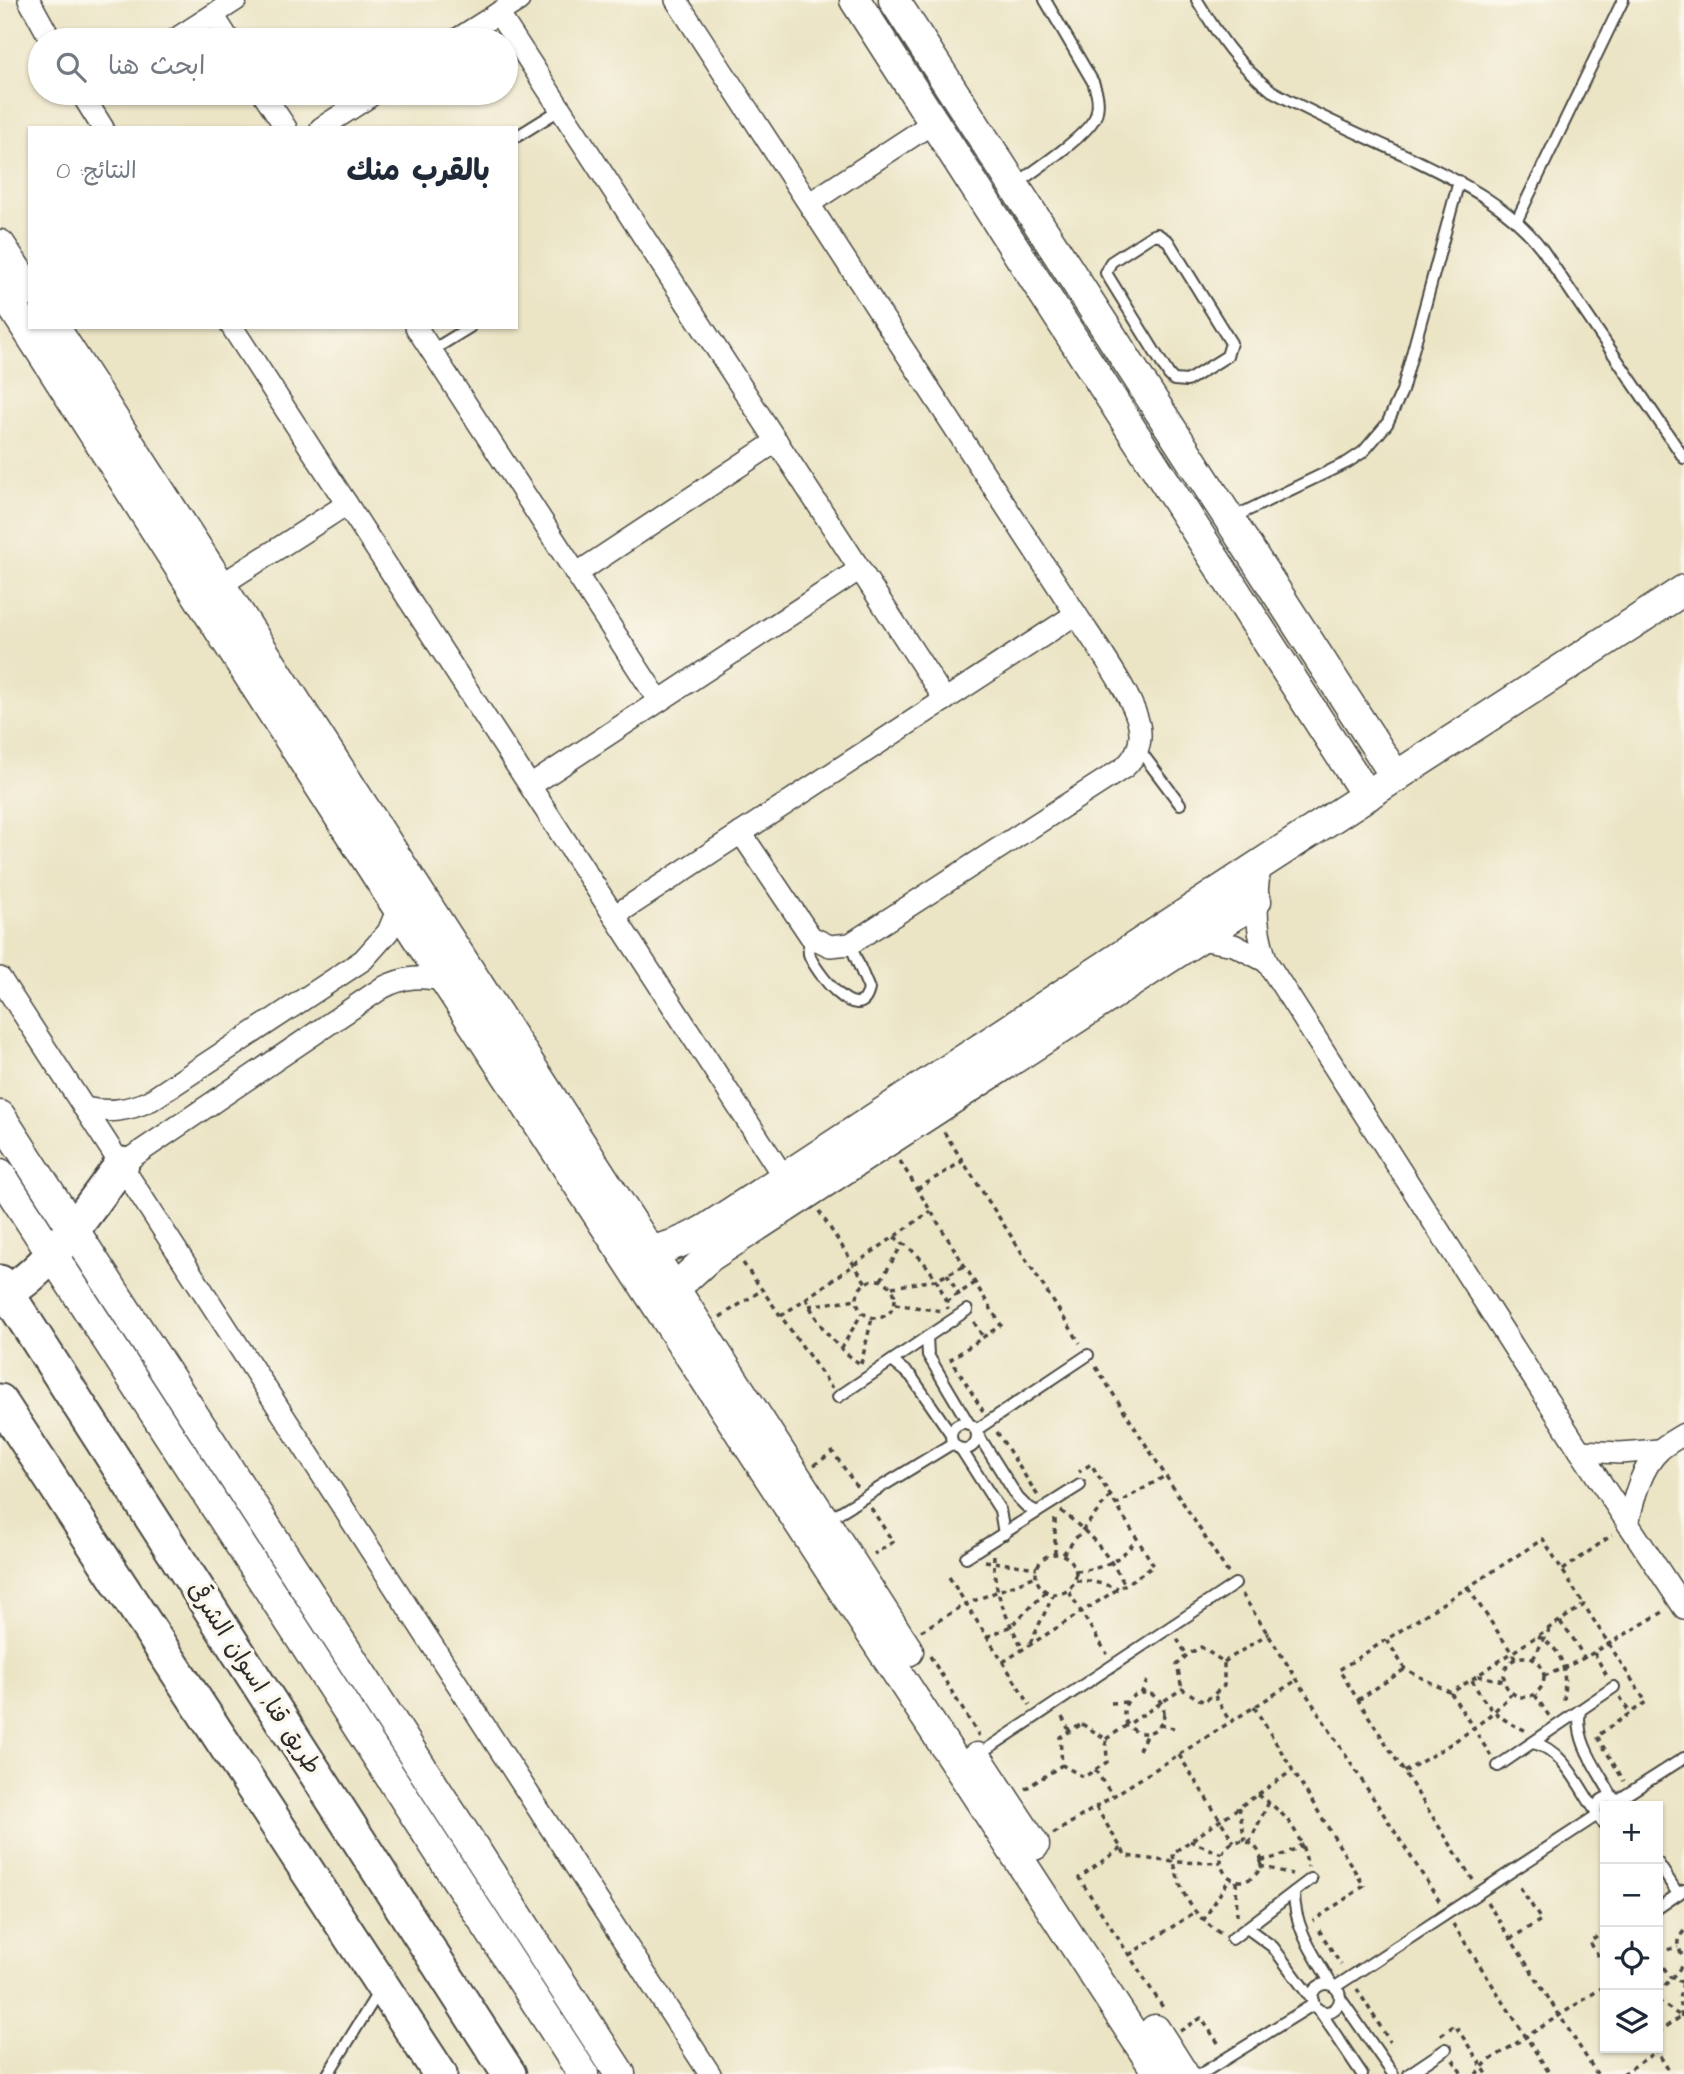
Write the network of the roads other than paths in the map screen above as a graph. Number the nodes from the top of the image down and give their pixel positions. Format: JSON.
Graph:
{"nodes":[{"id":1,"x":236,"y":0,"type":"edge"},
{"id":2,"x":519,"y":0,"type":"edge"},
{"id":3,"x":676,"y":0,"type":"edge"},
{"id":4,"x":855,"y":0,"type":"edge"},
{"id":5,"x":894,"y":0,"type":"edge"},
{"id":6,"x":1045,"y":0,"type":"edge"},
{"id":7,"x":1197,"y":0,"type":"edge"},
{"id":8,"x":1623,"y":0,"type":"edge"},
{"id":9,"x":27,"y":1,"type":"edge"},
{"id":10,"x":498,"y":13,"type":"junction"},
{"id":11,"x":213,"y":15,"type":"junction"},
{"id":12,"x":44,"y":28,"type":"edge"},
{"id":13,"x":193,"y":28,"type":"edge"},
{"id":14,"x":221,"y":28,"type":"edge"},
{"id":15,"x":475,"y":28,"type":"edge"},
{"id":16,"x":508,"y":28,"type":"edge"},
{"id":17,"x":518,"y":43,"type":"edge"},
{"id":18,"x":91,"y":105,"type":"edge"},
{"id":19,"x":271,"y":105,"type":"edge"},
{"id":20,"x":356,"y":105,"type":"edge"},
{"id":21,"x":561,"y":109,"type":"junction"},
{"id":22,"x":934,"y":122,"type":"junction"},
{"id":23,"x":102,"y":126,"type":"edge"},
{"id":24,"x":285,"y":126,"type":"edge"},
{"id":25,"x":324,"y":126,"type":"edge"},
{"id":26,"x":518,"y":136,"type":"edge"},
{"id":27,"x":1460,"y":181,"type":"junction"},
{"id":28,"x":1014,"y":186,"type":"junction"},
{"id":29,"x":810,"y":203,"type":"junction"},
{"id":30,"x":1517,"y":220,"type":"junction"},
{"id":31,"x":0,"y":245,"type":"edge"},
{"id":32,"x":0,"y":287,"type":"edge"},
{"id":33,"x":28,"y":287,"type":"edge"},
{"id":34,"x":55,"y":329,"type":"edge"},
{"id":35,"x":233,"y":329,"type":"edge"},
{"id":36,"x":417,"y":329,"type":"edge"},
{"id":37,"x":467,"y":329,"type":"edge"},
{"id":38,"x":1128,"y":336,"type":"junction"},
{"id":39,"x":431,"y":351,"type":"junction"},
{"id":40,"x":777,"y":442,"type":"junction"},
{"id":41,"x":1684,"y":458,"type":"edge"},
{"id":42,"x":347,"y":504,"type":"junction"},
{"id":43,"x":1230,"y":519,"type":"junction"},
{"id":44,"x":860,"y":569,"type":"junction"},
{"id":45,"x":576,"y":573,"type":"junction"},
{"id":46,"x":221,"y":585,"type":"junction"},
{"id":47,"x":1684,"y":590,"type":"edge"},
{"id":48,"x":1076,"y":614,"type":"junction"},
{"id":49,"x":945,"y":700,"type":"junction"},
{"id":50,"x":659,"y":701,"type":"junction"},
{"id":51,"x":1138,"y":748,"type":"junction"},
{"id":52,"x":1396,"y":777,"type":"junction"},
{"id":53,"x":530,"y":786,"type":"junction"},
{"id":54,"x":1367,"y":796,"type":"junction"},
{"id":55,"x":1180,"y":804,"type":"dead end"},
{"id":56,"x":741,"y":833,"type":"junction"},
{"id":57,"x":1261,"y":864,"type":"junction"},
{"id":58,"x":1256,"y":901,"type":"junction"},
{"id":59,"x":398,"y":908,"type":"junction"},
{"id":60,"x":614,"y":916,"type":"junction"},
{"id":61,"x":811,"y":937,"type":"junction"},
{"id":62,"x":1199,"y":939,"type":"junction"},
{"id":63,"x":850,"y":944,"type":"junction"},
{"id":64,"x":1267,"y":962,"type":"junction"},
{"id":65,"x":0,"y":978,"type":"edge"},
{"id":66,"x":445,"y":981,"type":"junction"},
{"id":67,"x":84,"y":1108,"type":"junction"},
{"id":68,"x":0,"y":1116,"type":"edge"},
{"id":69,"x":122,"y":1164,"type":"junction"},
{"id":70,"x":0,"y":1174,"type":"edge"},
{"id":71,"x":783,"y":1176,"type":"junction"},
{"id":72,"x":62,"y":1241,"type":"junction"},
{"id":73,"x":637,"y":1252,"type":"junction"},
{"id":74,"x":667,"y":1299,"type":"junction"},
{"id":75,"x":6,"y":1301,"type":"edge"},
{"id":76,"x":967,"y":1310,"type":"dead end"},
{"id":77,"x":927,"y":1337,"type":"junction"},
{"id":78,"x":1088,"y":1355,"type":"dead end"},
{"id":79,"x":891,"y":1361,"type":"junction"},
{"id":80,"x":838,"y":1397,"type":"road end"},
{"id":81,"x":0,"y":1401,"type":"edge"},
{"id":82,"x":974,"y":1429,"type":"junction"},
{"id":83,"x":1684,"y":1434,"type":"edge"},
{"id":84,"x":955,"y":1442,"type":"junction"},
{"id":85,"x":1659,"y":1450,"type":"junction"},
{"id":86,"x":1580,"y":1451,"type":"junction"},
{"id":87,"x":1077,"y":1480,"type":"road end"},
{"id":88,"x":1037,"y":1512,"type":"junction"},
{"id":89,"x":825,"y":1521,"type":"junction"},
{"id":90,"x":1628,"y":1524,"type":"junction"},
{"id":91,"x":1000,"y":1536,"type":"junction"},
{"id":92,"x":966,"y":1558,"type":"road end"},
{"id":93,"x":1235,"y":1584,"type":"dead end"},
{"id":94,"x":1682,"y":1605,"type":"edge"},
{"id":95,"x":1614,"y":1687,"type":"dead end"},
{"id":96,"x":1580,"y":1710,"type":"junction"},
{"id":97,"x":1532,"y":1743,"type":"junction"},
{"id":98,"x":976,"y":1756,"type":"junction"},
{"id":99,"x":1684,"y":1758,"type":"edge"},
{"id":100,"x":1498,"y":1766,"type":"road end"},
{"id":101,"x":1618,"y":1801,"type":"edge"},
{"id":102,"x":1600,"y":1819,"type":"edge"},
{"id":103,"x":1600,"y":1821,"type":"edge"},
{"id":104,"x":1659,"y":1864,"type":"edge"},
{"id":105,"x":1311,"y":1879,"type":"road end"},
{"id":106,"x":1294,"y":1892,"type":"junction"},
{"id":107,"x":1681,"y":1892,"type":"edge"},
{"id":108,"x":1663,"y":1905,"type":"edge"},
{"id":109,"x":1247,"y":1928,"type":"junction"},
{"id":110,"x":1234,"y":1937,"type":"road end"},
{"id":111,"x":383,"y":1986,"type":"junction"},
{"id":112,"x":1336,"y":1990,"type":"junction"},
{"id":113,"x":1315,"y":2005,"type":"junction"},
{"id":114,"x":1446,"y":2049,"type":"dead end"},
{"id":115,"x":328,"y":2074,"type":"edge"},
{"id":116,"x":440,"y":2074,"type":"edge"},
{"id":117,"x":509,"y":2074,"type":"edge"},
{"id":118,"x":583,"y":2074,"type":"edge"},
{"id":119,"x":620,"y":2074,"type":"edge"},
{"id":120,"x":710,"y":2074,"type":"edge"},
{"id":121,"x":1158,"y":2074,"type":"edge"},
{"id":122,"x":1183,"y":2074,"type":"edge"},
{"id":123,"x":1201,"y":2074,"type":"edge"},
{"id":124,"x":1362,"y":2074,"type":"edge"},
{"id":125,"x":1393,"y":2074,"type":"edge"},
{"id":126,"x":1410,"y":2074,"type":"edge"}],
"edges":[{"from":1,"to":11,"type":"street"},
{"from":2,"to":10,"type":"street"},
{"from":3,"to":29,"type":"street"},
{"from":4,"to":22,"type":"street"},
{"from":5,"to":28,"type":"street"},
{"from":6,"to":28,"type":"lane"},
{"from":7,"to":27,"type":"lane"},
{"from":8,"to":30,"type":"lane"},
{"from":9,"to":12,"type":"street"},
{"from":10,"to":15,"type":"street"},
{"from":10,"to":16,"type":"street"},
{"from":11,"to":13,"type":"street"},
{"from":11,"to":14,"type":"street"},
{"from":17,"to":21,"type":"street"},
{"from":18,"to":23,"type":"street"},
{"from":19,"to":24,"type":"street"},
{"from":20,"to":25,"type":"street"},
{"from":21,"to":26,"type":"lane"},
{"from":21,"to":40,"type":"street"},
{"from":22,"to":29,"type":"street"},
{"from":22,"to":54,"type":"street"},
{"from":27,"to":30,"type":"lane"},
{"from":27,"to":43,"type":"lane"},
{"from":28,"to":38,"type":"street"},
{"from":29,"to":48,"type":"street"},
{"from":30,"to":41,"type":"lane"},
{"from":31,"to":33,"type":"street"},
{"from":32,"to":59,"type":"street"},
{"from":34,"to":46,"type":"street"},
{"from":35,"to":42,"type":"street"},
{"from":36,"to":39,"type":"street"},
{"from":37,"to":39,"type":"lane"},
{"from":38,"to":38,"type":"lane"},
{"from":38,"to":43,"type":"street"},
{"from":39,"to":45,"type":"street"},
{"from":40,"to":44,"type":"street"},
{"from":40,"to":45,"type":"street"},
{"from":42,"to":46,"type":"street"},
{"from":42,"to":53,"type":"street"},
{"from":43,"to":52,"type":"street"},
{"from":44,"to":49,"type":"street"},
{"from":44,"to":50,"type":"street"},
{"from":45,"to":50,"type":"street"},
{"from":46,"to":73,"type":"street"},
{"from":47,"to":52,"type":"street"},
{"from":48,"to":49,"type":"street"},
{"from":48,"to":51,"type":"street"},
{"from":49,"to":56,"type":"street"},
{"from":50,"to":53,"type":"street"},
{"from":51,"to":55,"type":"lane"},
{"from":51,"to":63,"type":"street"},
{"from":52,"to":54,"type":"street"},
{"from":53,"to":60,"type":"street"},
{"from":54,"to":57,"type":"street"},
{"from":56,"to":60,"type":"street"},
{"from":56,"to":61,"type":"street"},
{"from":57,"to":58,"type":"street"},
{"from":57,"to":71,"type":"street"},
{"from":58,"to":62,"type":"street"},
{"from":58,"to":64,"type":"street"},
{"from":59,"to":66,"type":"street"},
{"from":59,"to":67,"type":"street"},
{"from":60,"to":71,"type":"street"},
{"from":61,"to":63,"type":"street"},
{"from":61,"to":63,"type":"lane"},
{"from":62,"to":64,"type":"street"},
{"from":62,"to":74,"type":"street"},
{"from":64,"to":86,"type":"street"},
{"from":65,"to":67,"type":"street"},
{"from":66,"to":69,"type":"street"},
{"from":66,"to":73,"type":"street"},
{"from":67,"to":69,"type":"street"},
{"from":68,"to":72,"type":"street"},
{"from":69,"to":72,"type":"main road"},
{"from":69,"to":120,"type":"street"},
{"from":70,"to":72,"type":"street"},
{"from":71,"to":73,"type":"street"},
{"from":72,"to":75,"type":"main road"},
{"from":72,"to":118,"type":"street"},
{"from":72,"to":119,"type":"street"},
{"from":73,"to":74,"type":"street"},
{"from":74,"to":89,"type":"street"},
{"from":74,"to":121,"type":"street"},
{"from":75,"to":117,"type":"main road","name":"طريق قنا, اسوان الشرقى"},
{"from":76,"to":77,"type":"lane"},
{"from":77,"to":79,"type":"lane"},
{"from":77,"to":82,"type":"lane"},
{"from":78,"to":82,"type":"lane"},
{"from":79,"to":80,"type":"lane"},
{"from":79,"to":84,"type":"lane"},
{"from":81,"to":111,"type":"main road"},
{"from":82,"to":84,"type":"lane"},
{"from":82,"to":84,"type":"lane"},
{"from":82,"to":88,"type":"lane"},
{"from":83,"to":85,"type":"street"},
{"from":84,"to":89,"type":"lane"},
{"from":84,"to":91,"type":"lane"},
{"from":85,"to":86,"type":"street"},
{"from":85,"to":90,"type":"street"},
{"from":86,"to":90,"type":"street"},
{"from":87,"to":88,"type":"lane"},
{"from":88,"to":91,"type":"lane"},
{"from":89,"to":98,"type":"street"},
{"from":90,"to":94,"type":"street"},
{"from":91,"to":92,"type":"lane"},
{"from":93,"to":98,"type":"lane"},
{"from":95,"to":96,"type":"lane"},
{"from":96,"to":97,"type":"lane"},
{"from":96,"to":101,"type":"lane"},
{"from":97,"to":100,"type":"lane"},
{"from":97,"to":102,"type":"lane"},
{"from":98,"to":122,"type":"street"},
{"from":99,"to":101,"type":"lane"},
{"from":103,"to":112,"type":"lane"},
{"from":104,"to":107,"type":"lane"},
{"from":105,"to":106,"type":"lane"},
{"from":106,"to":109,"type":"lane"},
{"from":106,"to":112,"type":"lane"},
{"from":107,"to":108,"type":"lane"},
{"from":109,"to":110,"type":"lane"},
{"from":109,"to":113,"type":"lane"},
{"from":111,"to":115,"type":"lane"},
{"from":111,"to":116,"type":"main road"},
{"from":112,"to":113,"type":"lane"},
{"from":112,"to":113,"type":"lane"},
{"from":112,"to":125,"type":"lane"},
{"from":113,"to":123,"type":"lane"},
{"from":113,"to":124,"type":"lane"},
{"from":114,"to":126,"type":"lane"}]}
